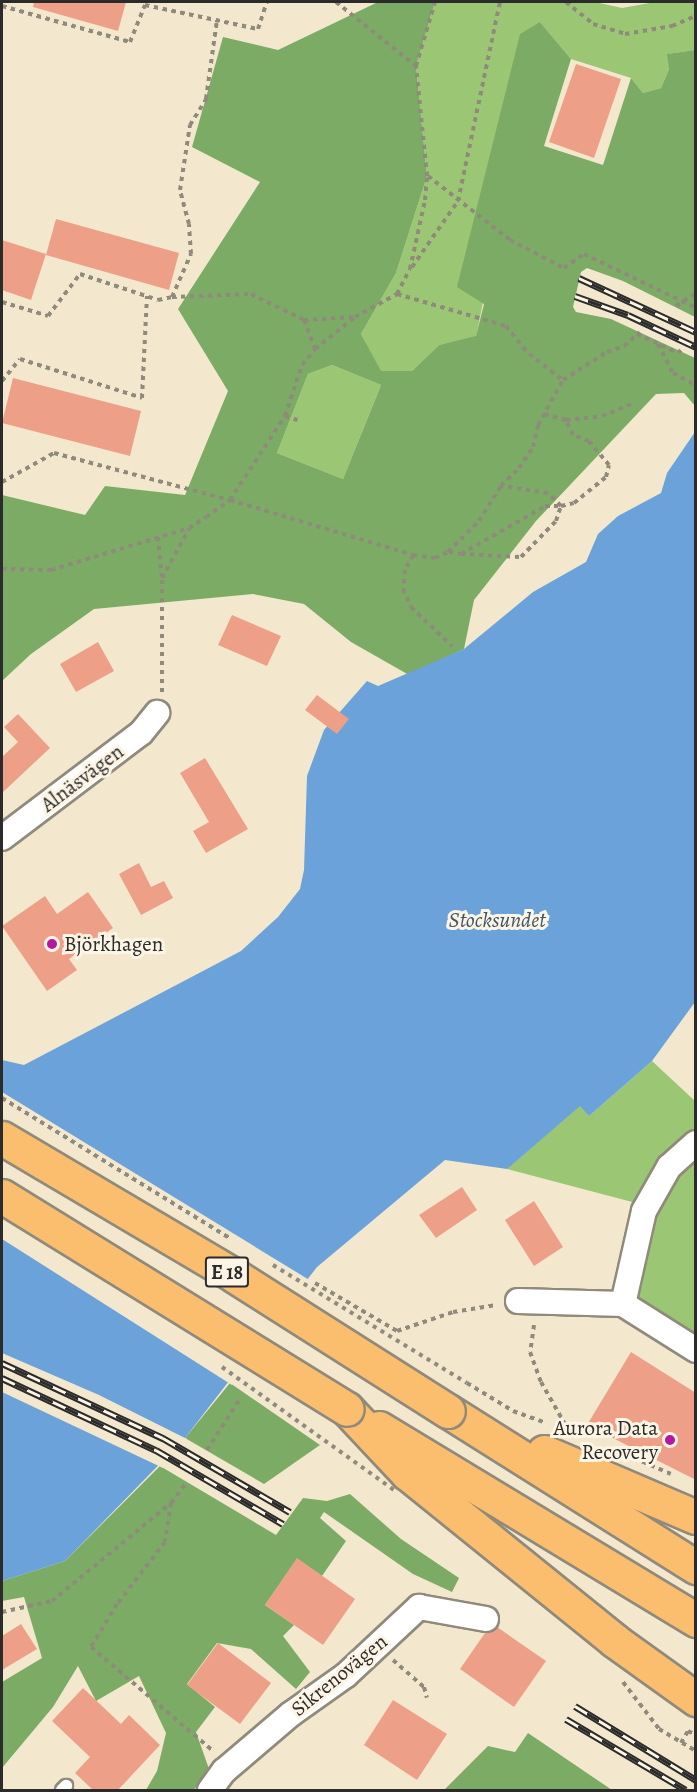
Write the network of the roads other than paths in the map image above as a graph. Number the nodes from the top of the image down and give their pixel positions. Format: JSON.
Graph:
{"nodes":[{"id":1,"x":157,"y":713,"type":"road end"},
{"id":2,"x":2,"y":838,"type":"edge"},
{"id":3,"x":2,"y":1138,"type":"edge"},
{"id":4,"x":696,"y":1143,"type":"edge"},
{"id":5,"x":2,"y":1196,"type":"edge"},
{"id":6,"x":518,"y":1301,"type":"road end"},
{"id":7,"x":623,"y":1304,"type":"junction"},
{"id":8,"x":696,"y":1350,"type":"edge"},
{"id":9,"x":448,"y":1411,"type":"junction"},
{"id":10,"x":408,"y":1472,"type":"junction"},
{"id":11,"x":696,"y":1517,"type":"edge"},
{"id":12,"x":696,"y":1567,"type":"edge"},
{"id":13,"x":486,"y":1619,"type":"dead end"},
{"id":14,"x":696,"y":1620,"type":"edge"},
{"id":15,"x":696,"y":1699,"type":"edge"},
{"id":16,"x":210,"y":1791,"type":"edge"}],
"edges":[{"from":1,"to":2,"type":"street","name":"Alnäsvägen"},
{"from":3,"to":9,"type":"highway","number":"E 18","bridge":true},
{"from":4,"to":7,"type":"street"},
{"from":5,"to":10,"type":"highway","number":"E 18","bridge":true},
{"from":6,"to":7,"type":"street"},
{"from":7,"to":8,"type":"street"},
{"from":9,"to":11,"type":"highway"},
{"from":9,"to":12,"type":"highway","number":"E 18"},
{"from":10,"to":14,"type":"highway"},
{"from":10,"to":15,"type":"highway"},
{"from":13,"to":16,"type":"street","name":"Sikrenovägen"}]}
